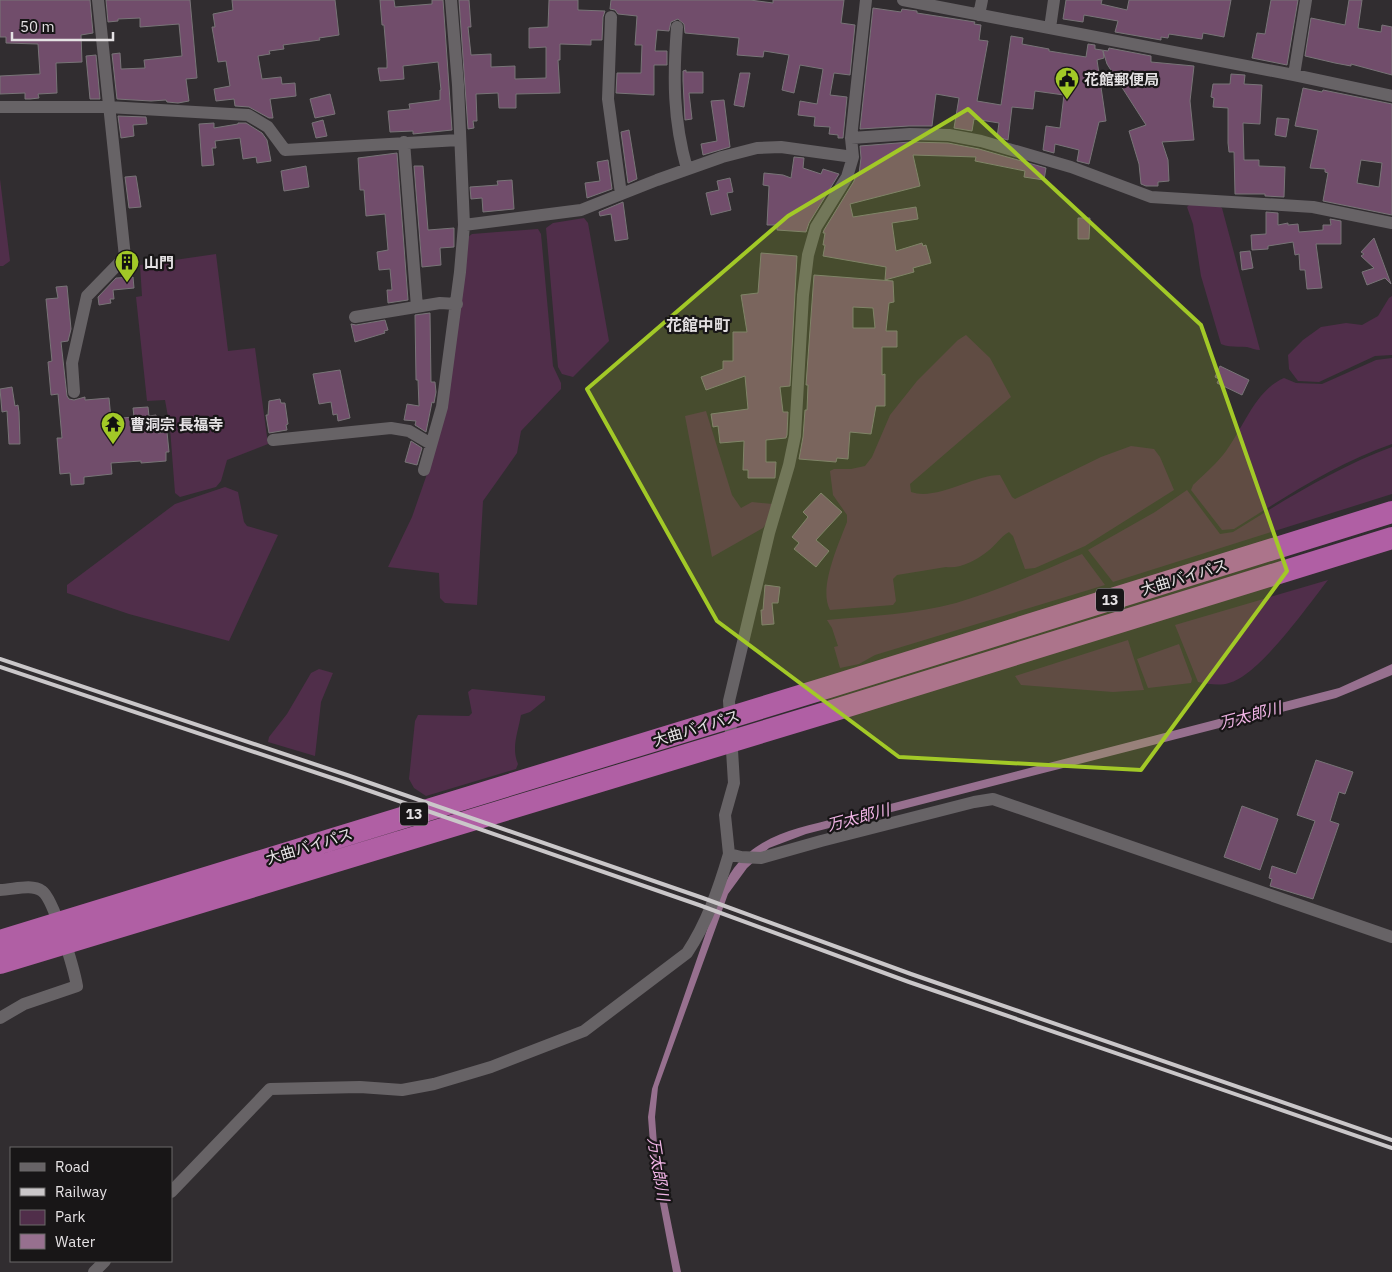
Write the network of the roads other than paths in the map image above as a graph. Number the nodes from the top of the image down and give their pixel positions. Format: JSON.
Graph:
{"nodes":[{"id":1,"x":98,"y":0,"type":"edge"},
{"id":2,"x":451,"y":0,"type":"edge"},
{"id":3,"x":866,"y":0,"type":"edge"},
{"id":4,"x":903,"y":0,"type":"edge"},
{"id":5,"x":982,"y":0,"type":"edge"},
{"id":6,"x":1054,"y":0,"type":"edge"},
{"id":7,"x":1306,"y":0,"type":"edge"},
{"id":8,"x":979,"y":15,"type":"junction"},
{"id":9,"x":611,"y":17,"type":"dead end"},
{"id":10,"x":677,"y":27,"type":"dead end"},
{"id":11,"x":1050,"y":28,"type":"junction"},
{"id":12,"x":1294,"y":75,"type":"junction"},
{"id":13,"x":1392,"y":96,"type":"edge"},
{"id":14,"x":0,"y":107,"type":"edge"},
{"id":15,"x":108,"y":107,"type":"junction"},
{"id":16,"x":851,"y":138,"type":"junction"},
{"id":17,"x":459,"y":140,"type":"junction"},
{"id":18,"x":404,"y":142,"type":"junction"},
{"id":19,"x":853,"y":157,"type":"junction"},
{"id":20,"x":687,"y":170,"type":"junction"},
{"id":21,"x":621,"y":194,"type":"junction"},
{"id":22,"x":1392,"y":223,"type":"edge"},
{"id":23,"x":464,"y":225,"type":"junction"},
{"id":24,"x":456,"y":304,"type":"junction"},
{"id":25,"x":417,"y":307,"type":"junction"},
{"id":26,"x":355,"y":316,"type":"dead end"},
{"id":27,"x":74,"y":392,"type":"dead end"},
{"id":28,"x":273,"y":440,"type":"dead end"},
{"id":29,"x":431,"y":444,"type":"junction"},
{"id":30,"x":424,"y":470,"type":"dead end"},
{"id":31,"x":1392,"y":512,"type":"edge"},
{"id":32,"x":1392,"y":538,"type":"edge"},
{"id":33,"x":735,"y":855,"type":"junction"},
{"id":34,"x":0,"y":890,"type":"edge"},
{"id":35,"x":1392,"y":936,"type":"edge"},
{"id":36,"x":2,"y":955,"type":"edge"},
{"id":37,"x":0,"y":1018,"type":"edge"},
{"id":38,"x":172,"y":1191,"type":"edge"},
{"id":39,"x":104,"y":1262,"type":"edge"},
{"id":40,"x":94,"y":1272,"type":"edge"}],
"edges":[{"from":1,"to":15,"type":"street"},
{"from":2,"to":17,"type":"street"},
{"from":3,"to":16,"type":"street"},
{"from":4,"to":8,"type":"street"},
{"from":5,"to":8,"type":"street"},
{"from":6,"to":11,"type":"street"},
{"from":7,"to":12,"type":"street"},
{"from":8,"to":11,"type":"street"},
{"from":9,"to":21,"type":"street"},
{"from":10,"to":20,"type":"street"},
{"from":11,"to":12,"type":"street"},
{"from":12,"to":13,"type":"street"},
{"from":14,"to":15,"type":"street"},
{"from":15,"to":18,"type":"street"},
{"from":15,"to":27,"type":"street"},
{"from":16,"to":19,"type":"street"},
{"from":16,"to":22,"type":"street"},
{"from":17,"to":18,"type":"street"},
{"from":17,"to":23,"type":"street"},
{"from":18,"to":25,"type":"street"},
{"from":19,"to":20,"type":"street"},
{"from":19,"to":33,"type":"street"},
{"from":20,"to":21,"type":"street"},
{"from":21,"to":23,"type":"street"},
{"from":23,"to":24,"type":"street"},
{"from":24,"to":25,"type":"street"},
{"from":24,"to":29,"type":"street"},
{"from":25,"to":26,"type":"street"},
{"from":28,"to":29,"type":"street"},
{"from":29,"to":30,"type":"street"},
{"from":31,"to":36,"type":"highway","name":"大曲バイパス","number":"13"},
{"from":32,"to":36,"type":"highway","name":"大曲バイパス","number":"13"},
{"from":33,"to":35,"type":"street"},
{"from":33,"to":38,"type":"street"},
{"from":34,"to":37,"type":"street"},
{"from":39,"to":40,"type":"street"}]}
